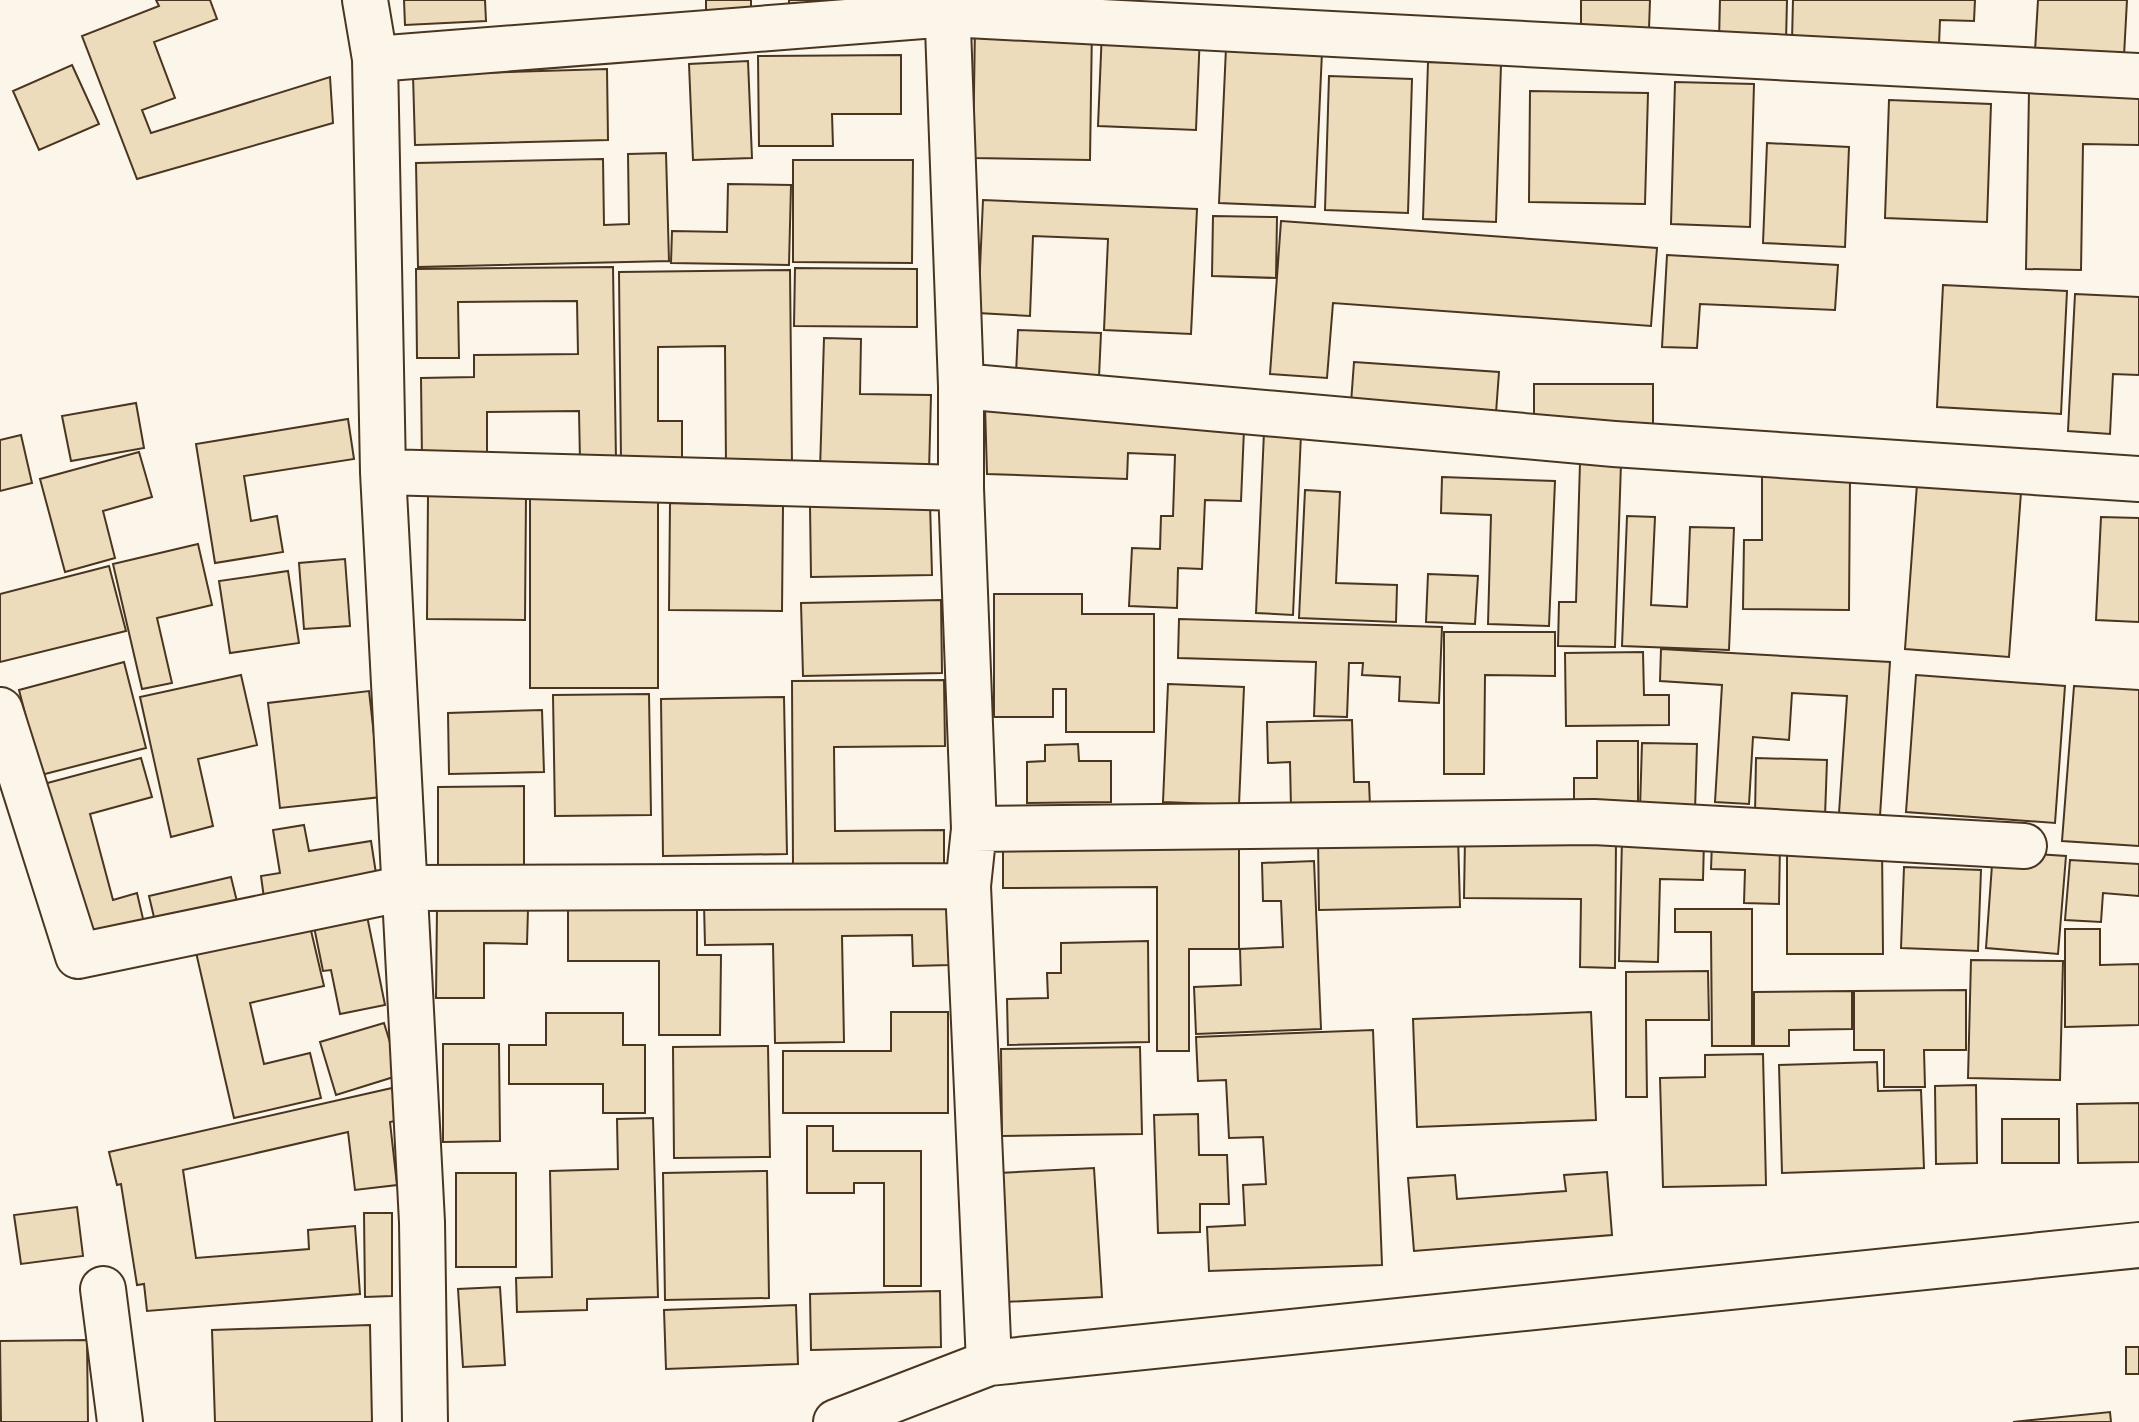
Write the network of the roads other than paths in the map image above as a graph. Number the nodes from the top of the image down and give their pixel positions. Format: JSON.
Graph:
{"nodes":[{"id":1,"x":365,"y":0,"type":"edge"},
{"id":2,"x":947,"y":7,"type":"edge"},
{"id":3,"x":375,"y":59,"type":"junction"},
{"id":4,"x":2139,"y":76,"type":"edge"},
{"id":5,"x":961,"y":386,"type":"junction"},
{"id":6,"x":383,"y":472,"type":"junction"},
{"id":7,"x":2139,"y":479,"type":"edge"},
{"id":8,"x":961,"y":488,"type":"junction"},
{"id":9,"x":0,"y":710,"type":"edge"},
{"id":10,"x":974,"y":829,"type":"junction"},
{"id":11,"x":2024,"y":846,"type":"dead end"},
{"id":12,"x":968,"y":886,"type":"junction"},
{"id":13,"x":406,"y":888,"type":"junction"},
{"id":14,"x":2139,"y":1245,"type":"edge"},
{"id":15,"x":103,"y":1289,"type":"dead end"},
{"id":16,"x":989,"y":1363,"type":"junction"},
{"id":17,"x":120,"y":1422,"type":"edge"},
{"id":18,"x":425,"y":1422,"type":"edge"},
{"id":19,"x":836,"y":1422,"type":"edge"}],
"edges":[{"from":1,"to":3,"type":"street"},
{"from":2,"to":3,"type":"street"},
{"from":2,"to":4,"type":"street"},
{"from":2,"to":5,"type":"street"},
{"from":3,"to":6,"type":"street"},
{"from":5,"to":7,"type":"street"},
{"from":5,"to":8,"type":"street"},
{"from":6,"to":8,"type":"street"},
{"from":6,"to":13,"type":"street"},
{"from":8,"to":10,"type":"street"},
{"from":9,"to":13,"type":"street"},
{"from":10,"to":11,"type":"street"},
{"from":10,"to":12,"type":"street"},
{"from":12,"to":13,"type":"street"},
{"from":12,"to":16,"type":"street"},
{"from":13,"to":18,"type":"street"},
{"from":14,"to":16,"type":"street"},
{"from":15,"to":17,"type":"street"},
{"from":16,"to":19,"type":"street"}]}
